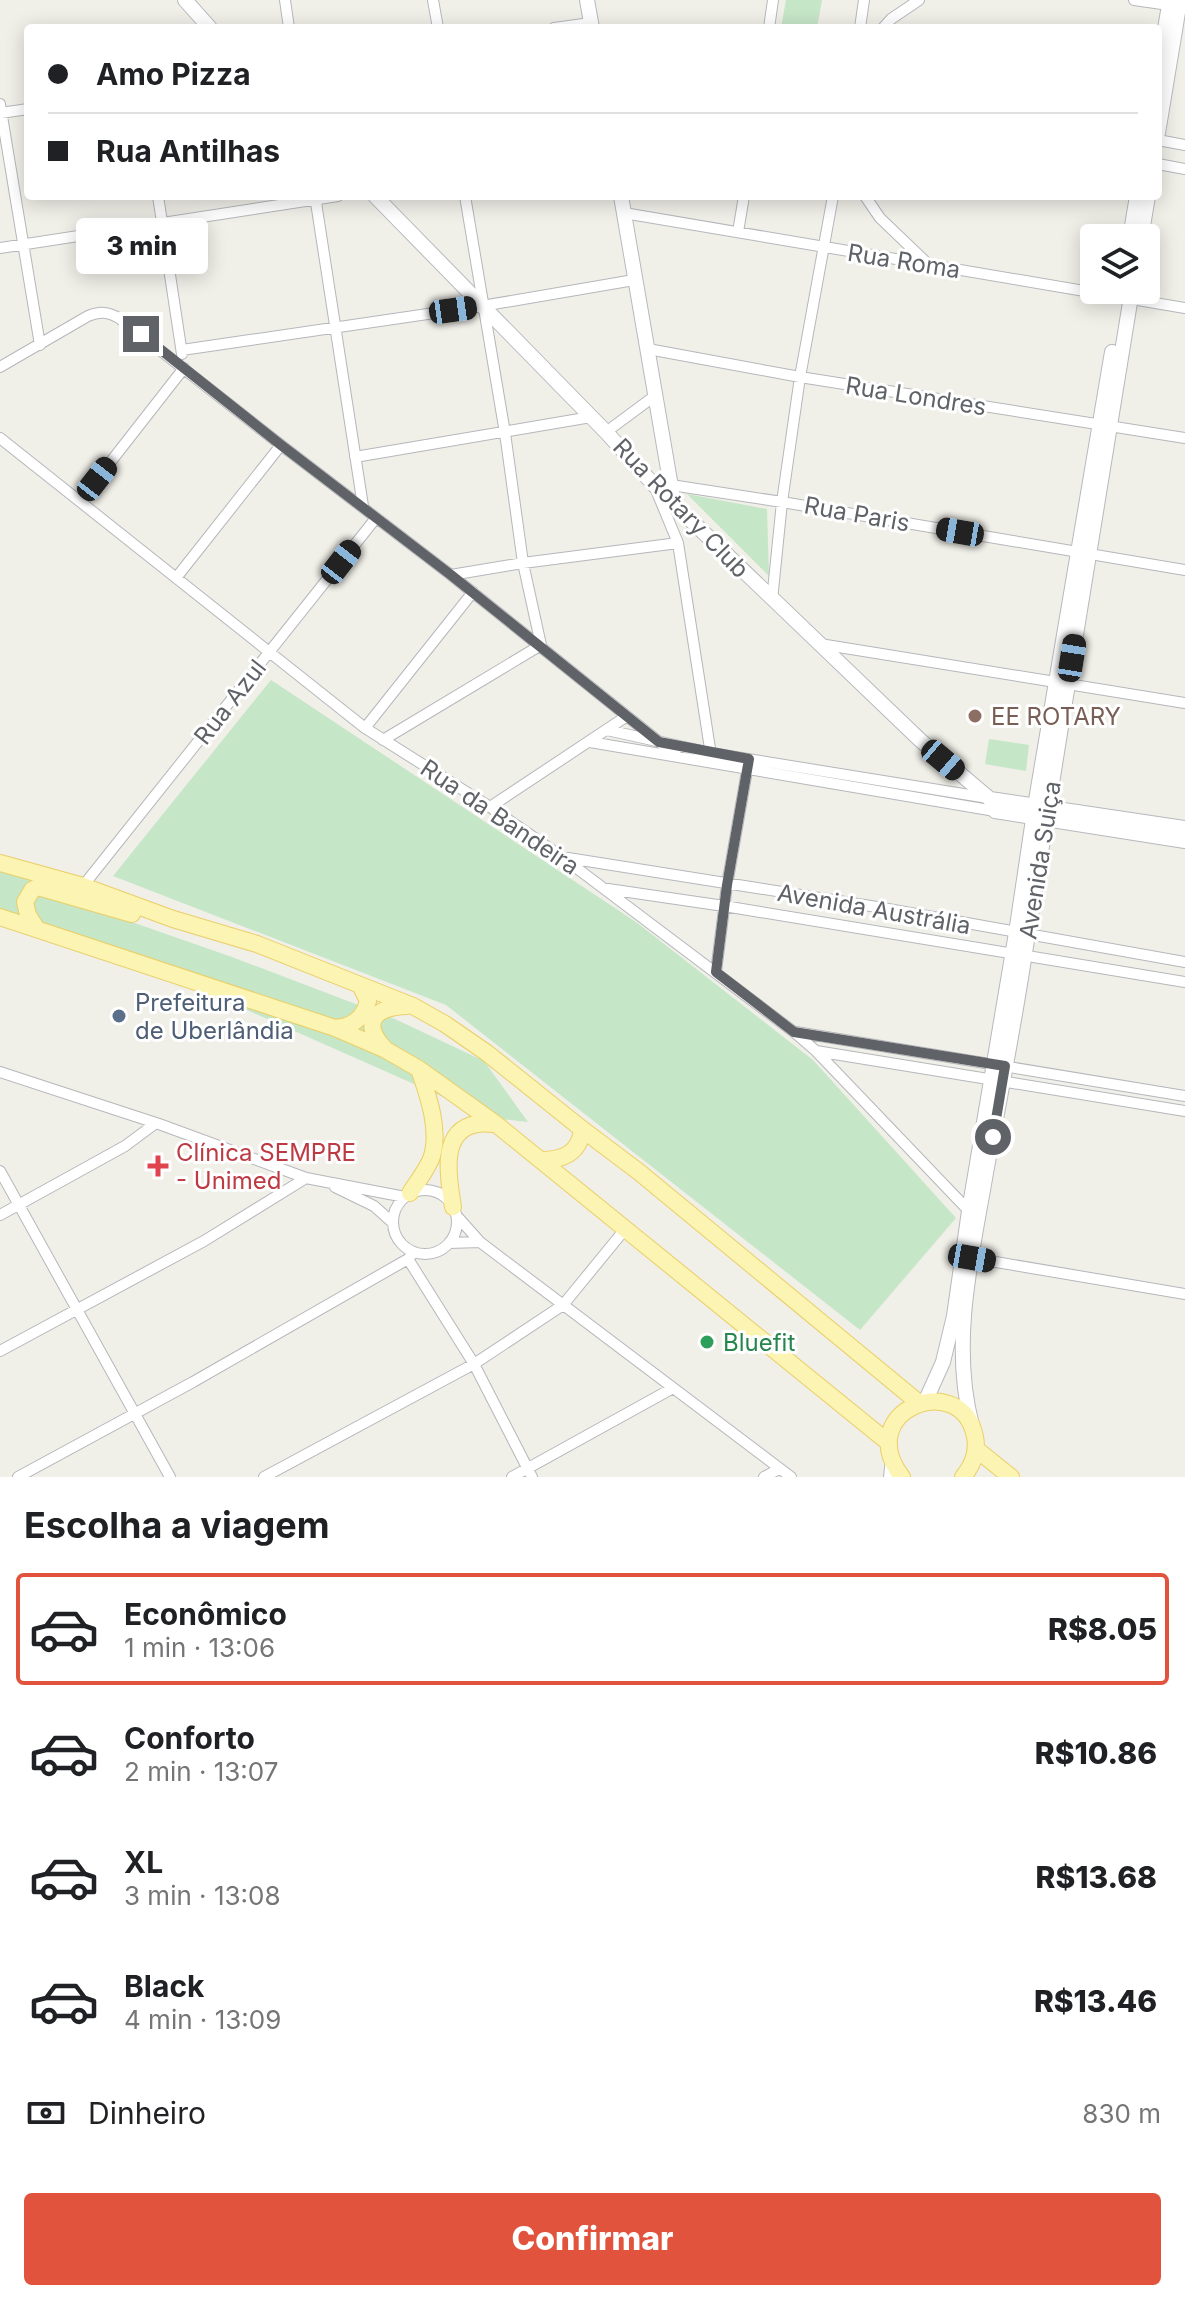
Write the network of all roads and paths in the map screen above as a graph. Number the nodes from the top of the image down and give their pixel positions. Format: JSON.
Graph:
{"nodes":[{"id":1,"x":185,"y":0,"type":"edge"},
{"id":2,"x":285,"y":0,"type":"edge"},
{"id":3,"x":433,"y":0,"type":"edge"},
{"id":4,"x":587,"y":0,"type":"edge"},
{"id":5,"x":773,"y":0,"type":"edge"},
{"id":6,"x":864,"y":0,"type":"edge"},
{"id":7,"x":919,"y":0,"type":"edge"},
{"id":8,"x":1134,"y":0,"type":"edge"},
{"id":9,"x":1176,"y":4,"type":"edge"},
{"id":10,"x":206,"y":24,"type":"edge"},
{"id":11,"x":288,"y":24,"type":"edge"},
{"id":12,"x":437,"y":24,"type":"edge"},
{"id":13,"x":592,"y":24,"type":"edge"},
{"id":14,"x":770,"y":24,"type":"edge"},
{"id":15,"x":861,"y":24,"type":"edge"},
{"id":16,"x":887,"y":24,"type":"edge"},
{"id":17,"x":1162,"y":54,"type":"edge"},
{"id":18,"x":1162,"y":104,"type":"edge"},
{"id":19,"x":1,"y":109,"type":"edge"},
{"id":20,"x":24,"y":109,"type":"edge"},
{"id":21,"x":1162,"y":141,"type":"edge"},
{"id":22,"x":1185,"y":145,"type":"edge"},
{"id":23,"x":1162,"y":165,"type":"edge"},
{"id":24,"x":1185,"y":169,"type":"edge"},
{"id":25,"x":159,"y":200,"type":"edge"},
{"id":26,"x":303,"y":200,"type":"edge"},
{"id":27,"x":315,"y":200,"type":"edge"},
{"id":28,"x":379,"y":200,"type":"edge"},
{"id":29,"x":466,"y":200,"type":"edge"},
{"id":30,"x":622,"y":200,"type":"edge"},
{"id":31,"x":743,"y":200,"type":"edge"},
{"id":32,"x":832,"y":200,"type":"edge"},
{"id":33,"x":868,"y":200,"type":"edge"},
{"id":34,"x":1136,"y":200,"type":"edge"},
{"id":35,"x":1147,"y":200,"type":"edge"},
{"id":36,"x":624,"y":213,"type":"junction"},
{"id":37,"x":162,"y":223,"type":"junction"},
{"id":38,"x":1132,"y":224,"type":"edge"},
{"id":39,"x":1143,"y":224,"type":"edge"},
{"id":40,"x":738,"y":232,"type":"junction"},
{"id":41,"x":24,"y":244,"type":"junction"},
{"id":42,"x":0,"y":248,"type":"edge"},
{"id":43,"x":823,"y":248,"type":"junction"},
{"id":44,"x":928,"y":265,"type":"junction"},
{"id":45,"x":634,"y":280,"type":"junction"},
{"id":46,"x":1080,"y":287,"type":"edge"},
{"id":47,"x":1160,"y":302,"type":"edge"},
{"id":48,"x":1124,"y":304,"type":"edge"},
{"id":49,"x":482,"y":306,"type":"junction"},
{"id":50,"x":1185,"y":308,"type":"edge"},
{"id":51,"x":335,"y":328,"type":"junction"},
{"id":52,"x":40,"y":345,"type":"junction"},
{"id":53,"x":648,"y":349,"type":"junction"},
{"id":54,"x":182,"y":350,"type":"junction"},
{"id":55,"x":0,"y":367,"type":"edge"},
{"id":56,"x":184,"y":368,"type":"junction"},
{"id":57,"x":800,"y":377,"type":"junction"},
{"id":58,"x":656,"y":395,"type":"junction"},
{"id":59,"x":591,"y":417,"type":"junction"},
{"id":60,"x":1105,"y":426,"type":"junction"},
{"id":61,"x":606,"y":432,"type":"junction"},
{"id":62,"x":505,"y":433,"type":"junction"},
{"id":63,"x":0,"y":438,"type":"edge"},
{"id":64,"x":1185,"y":438,"type":"edge"},
{"id":65,"x":281,"y":445,"type":"junction"},
{"id":66,"x":355,"y":457,"type":"junction"},
{"id":67,"x":654,"y":485,"type":"junction"},
{"id":68,"x":671,"y":485,"type":"junction"},
{"id":69,"x":80,"y":501,"type":"junction"},
{"id":70,"x":782,"y":502,"type":"junction"},
{"id":71,"x":675,"y":505,"type":"junction"},
{"id":72,"x":363,"y":506,"type":"junction"},
{"id":73,"x":376,"y":518,"type":"junction"},
{"id":74,"x":678,"y":543,"type":"junction"},
{"id":75,"x":1083,"y":553,"type":"junction"},
{"id":76,"x":523,"y":563,"type":"junction"},
{"id":77,"x":1185,"y":570,"type":"edge"},
{"id":78,"x":451,"y":575,"type":"junction"},
{"id":79,"x":176,"y":578,"type":"junction"},
{"id":80,"x":473,"y":592,"type":"junction"},
{"id":81,"x":772,"y":600,"type":"junction"},
{"id":82,"x":818,"y":644,"type":"junction"},
{"id":83,"x":541,"y":645,"type":"junction"},
{"id":84,"x":270,"y":651,"type":"junction"},
{"id":85,"x":1062,"y":682,"type":"junction"},
{"id":86,"x":1185,"y":703,"type":"edge"},
{"id":87,"x":627,"y":716,"type":"junction"},
{"id":88,"x":365,"y":728,"type":"junction"},
{"id":89,"x":607,"y":730,"type":"junction"},
{"id":90,"x":383,"y":740,"type":"junction"},
{"id":91,"x":590,"y":742,"type":"junction"},
{"id":92,"x":659,"y":742,"type":"junction"},
{"id":93,"x":678,"y":757,"type":"junction"},
{"id":94,"x":711,"y":758,"type":"junction"},
{"id":95,"x":749,"y":764,"type":"junction"},
{"id":96,"x":992,"y":805,"type":"junction"},
{"id":97,"x":490,"y":807,"type":"junction"},
{"id":98,"x":1041,"y":813,"type":"junction"},
{"id":99,"x":1185,"y":828,"type":"edge"},
{"id":100,"x":1185,"y":841,"type":"edge"},
{"id":101,"x":562,"y":857,"type":"junction"},
{"id":102,"x":0,"y":861,"type":"edge"},
{"id":103,"x":727,"y":885,"type":"junction"},
{"id":104,"x":83,"y":886,"type":"junction"},
{"id":105,"x":606,"y":889,"type":"junction"},
{"id":106,"x":724,"y":906,"type":"junction"},
{"id":107,"x":0,"y":917,"type":"edge"},
{"id":108,"x":173,"y":919,"type":"junction"},
{"id":109,"x":36,"y":928,"type":"junction"},
{"id":110,"x":1021,"y":934,"type":"junction"},
{"id":111,"x":1018,"y":955,"type":"junction"},
{"id":112,"x":1185,"y":962,"type":"edge"},
{"id":113,"x":716,"y":972,"type":"junction"},
{"id":114,"x":1185,"y":982,"type":"edge"},
{"id":115,"x":360,"y":985,"type":"junction"},
{"id":116,"x":413,"y":1006,"type":"junction"},
{"id":117,"x":335,"y":1028,"type":"junction"},
{"id":118,"x":794,"y":1032,"type":"junction"},
{"id":119,"x":386,"y":1050,"type":"junction"},
{"id":120,"x":816,"y":1051,"type":"junction"},
{"id":121,"x":419,"y":1069,"type":"junction"},
{"id":122,"x":0,"y":1072,"type":"edge"},
{"id":123,"x":998,"y":1073,"type":"junction"},
{"id":124,"x":1078,"y":1078,"type":"junction"},
{"id":125,"x":1077,"y":1093,"type":"junction"},
{"id":126,"x":1185,"y":1096,"type":"edge"},
{"id":127,"x":1185,"y":1111,"type":"edge"},
{"id":128,"x":156,"y":1123,"type":"junction"},
{"id":129,"x":496,"y":1124,"type":"junction"},
{"id":130,"x":582,"y":1129,"type":"junction"},
{"id":131,"x":542,"y":1160,"type":"junction"},
{"id":132,"x":0,"y":1171,"type":"edge"},
{"id":133,"x":306,"y":1178,"type":"junction"},
{"id":134,"x":322,"y":1181,"type":"junction"},
{"id":135,"x":408,"y":1195,"type":"junction"},
{"id":136,"x":19,"y":1205,"type":"junction"},
{"id":137,"x":454,"y":1211,"type":"junction"},
{"id":138,"x":0,"y":1215,"type":"edge"},
{"id":139,"x":973,"y":1216,"type":"junction"},
{"id":140,"x":393,"y":1223,"type":"junction"},
{"id":141,"x":626,"y":1228,"type":"junction"},
{"id":142,"x":480,"y":1242,"type":"junction"},
{"id":143,"x":449,"y":1243,"type":"junction"},
{"id":144,"x":411,"y":1256,"type":"junction"},
{"id":145,"x":967,"y":1257,"type":"junction"},
{"id":146,"x":1185,"y":1294,"type":"edge"},
{"id":147,"x":563,"y":1305,"type":"junction"},
{"id":148,"x":76,"y":1309,"type":"junction"},
{"id":149,"x":0,"y":1351,"type":"edge"},
{"id":150,"x":474,"y":1364,"type":"junction"},
{"id":151,"x":673,"y":1388,"type":"junction"},
{"id":152,"x":922,"y":1402,"type":"junction"},
{"id":153,"x":135,"y":1414,"type":"junction"},
{"id":154,"x":973,"y":1429,"type":"junction"},
{"id":155,"x":976,"y":1449,"type":"junction"},
{"id":156,"x":890,"y":1451,"type":"junction"},
{"id":157,"x":779,"y":1469,"type":"junction"},
{"id":158,"x":529,"y":1473,"type":"edge"},
{"id":159,"x":18,"y":1477,"type":"edge"},
{"id":160,"x":170,"y":1477,"type":"edge"},
{"id":161,"x":264,"y":1477,"type":"edge"},
{"id":162,"x":512,"y":1477,"type":"edge"},
{"id":163,"x":764,"y":1477,"type":"edge"},
{"id":164,"x":791,"y":1477,"type":"edge"},
{"id":165,"x":889,"y":1477,"type":"edge"},
{"id":166,"x":902,"y":1477,"type":"edge"},
{"id":167,"x":963,"y":1477,"type":"edge"},
{"id":168,"x":1011,"y":1477,"type":"edge"}],
"edges":[{"from":1,"to":10,"type":"main road"},
{"from":2,"to":11,"type":"street"},
{"from":3,"to":12,"type":"street"},
{"from":4,"to":13,"type":"main road"},
{"from":5,"to":14,"type":"street"},
{"from":6,"to":15,"type":"street"},
{"from":7,"to":16,"type":"street"},
{"from":8,"to":9,"type":"street"},
{"from":9,"to":17,"type":"main road"},
{"from":9,"to":18,"type":"main road"},
{"from":19,"to":20,"type":"street"},
{"from":19,"to":41,"type":"street"},
{"from":21,"to":22,"type":"street"},
{"from":23,"to":24,"type":"street"},
{"from":25,"to":37,"type":"street"},
{"from":26,"to":37,"type":"street"},
{"from":27,"to":51,"type":"street"},
{"from":28,"to":49,"type":"main road","name":"Rua Rotary Club"},
{"from":29,"to":49,"type":"street"},
{"from":30,"to":36,"type":"main road"},
{"from":31,"to":40,"type":"street"},
{"from":32,"to":43,"type":"street"},
{"from":33,"to":44,"type":"street"},
{"from":34,"to":38,"type":"main road"},
{"from":35,"to":39,"type":"main road"},
{"from":36,"to":40,"type":"street","name":"Rua Roma"},
{"from":36,"to":45,"type":"main road"},
{"from":37,"to":41,"type":"street"},
{"from":37,"to":54,"type":"street"},
{"from":40,"to":43,"type":"street","name":"Rua Roma"},
{"from":41,"to":42,"type":"street"},
{"from":41,"to":52,"type":"street"},
{"from":43,"to":44,"type":"street","name":"Rua Roma"},
{"from":43,"to":57,"type":"street"},
{"from":44,"to":46,"type":"street","name":"Rua Roma"},
{"from":45,"to":49,"type":"street"},
{"from":45,"to":53,"type":"main road"},
{"from":47,"to":50,"type":"street","name":"Rua Roma"},
{"from":48,"to":60,"type":"main road","name":"Avenida Suiça"},
{"from":49,"to":51,"type":"street"},
{"from":49,"to":59,"type":"main road","name":"Rua Rotary Club"},
{"from":49,"to":62,"type":"street"},
{"from":51,"to":54,"type":"street"},
{"from":51,"to":66,"type":"street"},
{"from":52,"to":55,"type":"street"},
{"from":52,"to":56,"type":"street"},
{"from":53,"to":57,"type":"street","name":"Rua Londres"},
{"from":53,"to":58,"type":"main road"},
{"from":54,"to":56,"type":"street"},
{"from":56,"to":65,"type":"street"},
{"from":56,"to":69,"type":"street"},
{"from":57,"to":60,"type":"street","name":"Rua Londres"},
{"from":57,"to":70,"type":"street"},
{"from":58,"to":61,"type":"street"},
{"from":58,"to":68,"type":"main road"},
{"from":59,"to":61,"type":"main road","name":"Rua Rotary Club"},
{"from":59,"to":62,"type":"street"},
{"from":60,"to":64,"type":"street","name":"Rua Londres"},
{"from":60,"to":75,"type":"main road","name":"Avenida Suiça"},
{"from":61,"to":67,"type":"main road","name":"Rua Rotary Club"},
{"from":62,"to":66,"type":"street"},
{"from":62,"to":76,"type":"street"},
{"from":63,"to":69,"type":"street","name":"Rua da Bandeira"},
{"from":65,"to":72,"type":"street"},
{"from":65,"to":79,"type":"street"},
{"from":66,"to":72,"type":"street"},
{"from":67,"to":71,"type":"main road","name":"Rua Rotary Club"},
{"from":67,"to":74,"type":"street"},
{"from":68,"to":70,"type":"street","name":"Rua Paris"},
{"from":68,"to":71,"type":"main road"},
{"from":69,"to":79,"type":"street","name":"Rua da Bandeira"},
{"from":70,"to":75,"type":"street","name":"Rua Paris"},
{"from":70,"to":81,"type":"street"},
{"from":71,"to":74,"type":"street"},
{"from":71,"to":81,"type":"main road","name":"Rua Rotary Club"},
{"from":72,"to":73,"type":"street"},
{"from":73,"to":78,"type":"street"},
{"from":73,"to":84,"type":"street","name":"Rua Azul"},
{"from":74,"to":76,"type":"street"},
{"from":74,"to":94,"type":"street"},
{"from":75,"to":77,"type":"street","name":"Rua Paris"},
{"from":75,"to":85,"type":"main road","name":"Avenida Suiça"},
{"from":76,"to":78,"type":"street"},
{"from":76,"to":83,"type":"street"},
{"from":78,"to":80,"type":"street"},
{"from":79,"to":84,"type":"street","name":"Rua da Bandeira"},
{"from":80,"to":83,"type":"street"},
{"from":80,"to":88,"type":"street"},
{"from":81,"to":82,"type":"main road","name":"Rua Rotary Club"},
{"from":82,"to":85,"type":"street"},
{"from":82,"to":96,"type":"main road","name":"Rua Rotary Club"},
{"from":83,"to":87,"type":"street"},
{"from":83,"to":90,"type":"street"},
{"from":84,"to":88,"type":"street","name":"Rua da Bandeira"},
{"from":84,"to":104,"type":"street","name":"Rua Azul"},
{"from":85,"to":86,"type":"street"},
{"from":85,"to":98,"type":"main road","name":"Avenida Suiça"},
{"from":87,"to":89,"type":"street"},
{"from":87,"to":92,"type":"street"},
{"from":88,"to":90,"type":"street","name":"Rua da Bandeira"},
{"from":89,"to":91,"type":"street"},
{"from":89,"to":92,"type":"street"},
{"from":90,"to":97,"type":"street","name":"Rua da Bandeira"},
{"from":91,"to":93,"type":"street"},
{"from":91,"to":97,"type":"street"},
{"from":92,"to":93,"type":"street"},
{"from":92,"to":94,"type":"street"},
{"from":93,"to":94,"type":"street"},
{"from":94,"to":95,"type":"street"},
{"from":95,"to":96,"type":"street"},
{"from":95,"to":103,"type":"street"},
{"from":96,"to":98,"type":"main road"},
{"from":97,"to":101,"type":"street","name":"Rua da Bandeira"},
{"from":98,"to":99,"type":"main road"},
{"from":98,"to":100,"type":"main road"},
{"from":98,"to":110,"type":"main road","name":"Avenida Suiça"},
{"from":101,"to":103,"type":"street","name":"Avenida Austrália"},
{"from":101,"to":105,"type":"street","name":"Rua da Bandeira"},
{"from":102,"to":104,"type":"main road"},
{"from":103,"to":106,"type":"street"},
{"from":103,"to":110,"type":"street","name":"Avenida Austrália"},
{"from":104,"to":108,"type":"main road"},
{"from":105,"to":106,"type":"street","name":"Avenida Austrália"},
{"from":105,"to":113,"type":"street","name":"Rua da Bandeira"},
{"from":106,"to":111,"type":"street","name":"Avenida Austrália"},
{"from":106,"to":113,"type":"street"},
{"from":107,"to":109,"type":"main road"},
{"from":108,"to":109,"type":"main road"},
{"from":108,"to":115,"type":"main road"},
{"from":109,"to":117,"type":"main road"},
{"from":110,"to":111,"type":"main road","name":"Avenida Suiça"},
{"from":110,"to":112,"type":"street","name":"Avenida Austrália"},
{"from":111,"to":114,"type":"street","name":"Avenida Austrália"},
{"from":111,"to":123,"type":"main road","name":"Avenida Suiça"},
{"from":113,"to":118,"type":"street","name":"Rua da Bandeira"},
{"from":115,"to":116,"type":"main road"},
{"from":115,"to":117,"type":"main road"},
{"from":116,"to":119,"type":"main road"},
{"from":116,"to":130,"type":"main road"},
{"from":117,"to":119,"type":"main road"},
{"from":118,"to":120,"type":"street","name":"Rua da Bandeira"},
{"from":118,"to":123,"type":"street"},
{"from":119,"to":121,"type":"main road"},
{"from":120,"to":123,"type":"street"},
{"from":120,"to":139,"type":"street","name":"Rua da Bandeira"},
{"from":121,"to":129,"type":"main road"},
{"from":121,"to":135,"type":"main road"},
{"from":122,"to":128,"type":"street"},
{"from":123,"to":124,"type":"street"},
{"from":123,"to":125,"type":"street"},
{"from":123,"to":139,"type":"main road","name":"Avenida Suiça"},
{"from":124,"to":125,"type":"street"},
{"from":124,"to":126,"type":"street"},
{"from":125,"to":127,"type":"street"},
{"from":128,"to":133,"type":"street"},
{"from":128,"to":136,"type":"street"},
{"from":129,"to":131,"type":"main road"},
{"from":129,"to":137,"type":"main road"},
{"from":130,"to":131,"type":"main road"},
{"from":130,"to":152,"type":"main road"},
{"from":131,"to":141,"type":"main road"},
{"from":132,"to":136,"type":"street"},
{"from":133,"to":134,"type":"street"},
{"from":133,"to":148,"type":"street"},
{"from":134,"to":135,"type":"street"},
{"from":134,"to":140,"type":"street"},
{"from":135,"to":137,"type":"street"},
{"from":135,"to":140,"type":"street"},
{"from":136,"to":138,"type":"street"},
{"from":136,"to":148,"type":"street"},
{"from":137,"to":142,"type":"street"},
{"from":137,"to":143,"type":"street"},
{"from":139,"to":145,"type":"main road","name":"Avenida Suiça"},
{"from":140,"to":144,"type":"street"},
{"from":141,"to":147,"type":"street"},
{"from":141,"to":156,"type":"main road"},
{"from":142,"to":143,"type":"street"},
{"from":142,"to":147,"type":"street"},
{"from":143,"to":144,"type":"street"},
{"from":144,"to":150,"type":"street"},
{"from":144,"to":153,"type":"street"},
{"from":145,"to":146,"type":"street"},
{"from":145,"to":152,"type":"main road","name":"Avenida Suiça"},
{"from":145,"to":154,"type":"main road","name":"Avenida Suiça"},
{"from":147,"to":150,"type":"street"},
{"from":147,"to":151,"type":"street"},
{"from":148,"to":149,"type":"street"},
{"from":148,"to":153,"type":"street"},
{"from":150,"to":158,"type":"street"},
{"from":150,"to":161,"type":"street"},
{"from":151,"to":157,"type":"street"},
{"from":151,"to":158,"type":"street"},
{"from":152,"to":154,"type":"main road"},
{"from":152,"to":156,"type":"main road"},
{"from":153,"to":159,"type":"street"},
{"from":153,"to":160,"type":"street"},
{"from":154,"to":155,"type":"main road"},
{"from":155,"to":167,"type":"main road"},
{"from":155,"to":168,"type":"main road"},
{"from":156,"to":165,"type":"street"},
{"from":156,"to":166,"type":"main road"},
{"from":157,"to":163,"type":"street"},
{"from":157,"to":164,"type":"street"},
{"from":158,"to":162,"type":"street"}]}
